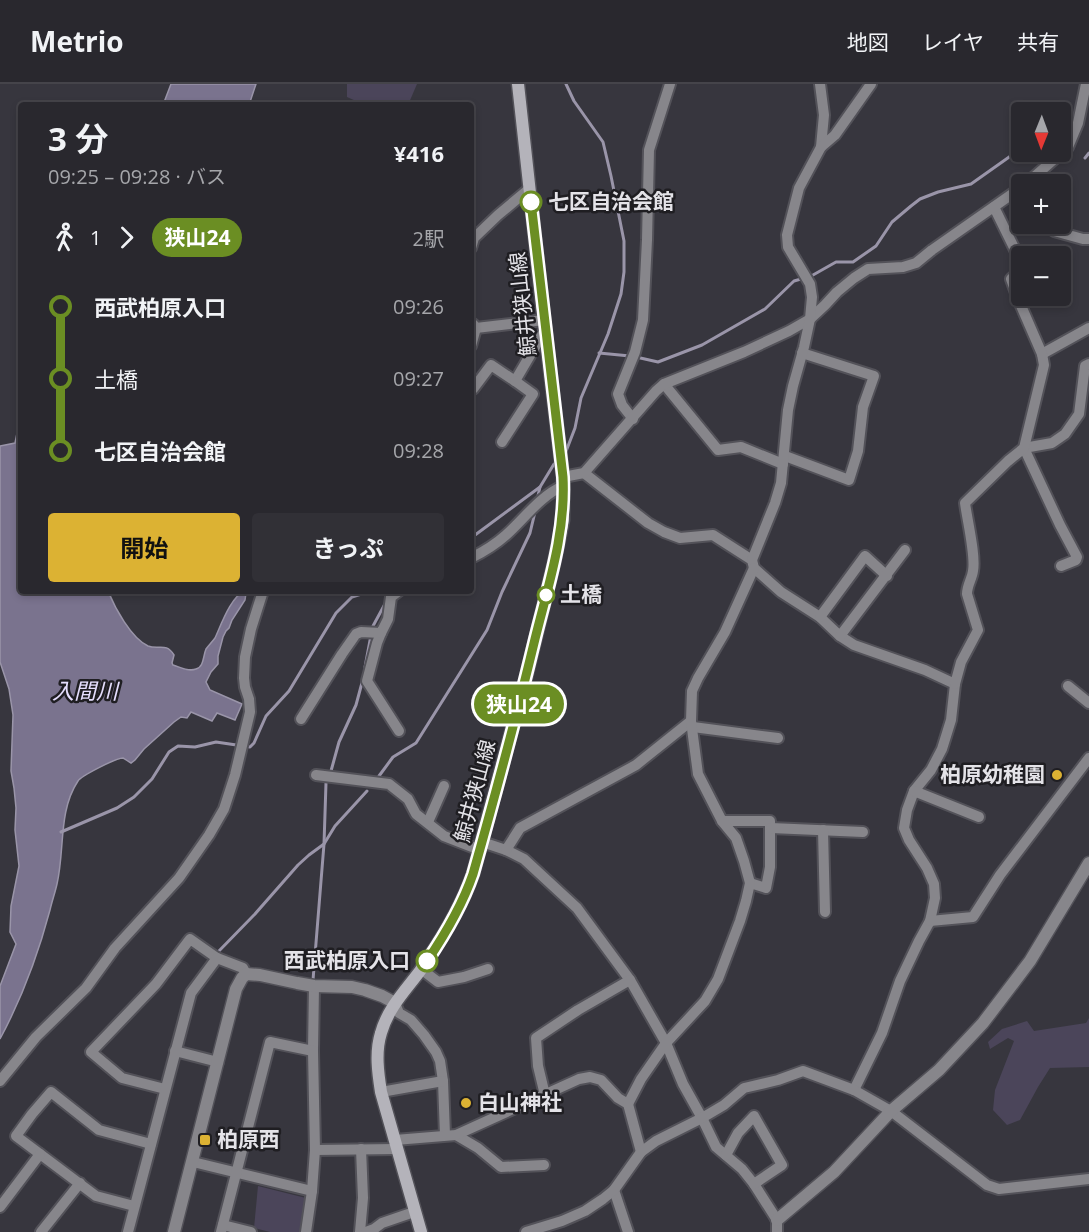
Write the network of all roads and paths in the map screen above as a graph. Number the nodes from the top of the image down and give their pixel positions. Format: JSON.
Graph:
{"nodes":[{"id":1,"x":518,"y":84,"type":"edge"},
{"id":2,"x":670,"y":84,"type":"edge"},
{"id":3,"x":820,"y":84,"type":"edge"},
{"id":4,"x":871,"y":84,"type":"edge"},
{"id":5,"x":1086,"y":84,"type":"edge"},
{"id":6,"x":821,"y":147,"type":"junction"},
{"id":7,"x":1037,"y":174,"type":"edge"},
{"id":8,"x":530,"y":189,"type":"junction"},
{"id":9,"x":1011,"y":195,"type":"edge"},
{"id":10,"x":994,"y":207,"type":"junction"},
{"id":11,"x":1065,"y":234,"type":"edge"},
{"id":12,"x":474,"y":238,"type":"edge"},
{"id":13,"x":1089,"y":239,"type":"edge"},
{"id":14,"x":1013,"y":246,"type":"edge"},
{"id":15,"x":1021,"y":306,"type":"edge"},
{"id":16,"x":810,"y":319,"type":"junction"},
{"id":17,"x":474,"y":325,"type":"edge"},
{"id":18,"x":544,"y":325,"type":"junction"},
{"id":19,"x":1089,"y":328,"type":"edge"},
{"id":20,"x":802,"y":353,"type":"junction"},
{"id":21,"x":1042,"y":354,"type":"junction"},
{"id":22,"x":1089,"y":364,"type":"edge"},
{"id":23,"x":515,"y":381,"type":"junction"},
{"id":24,"x":664,"y":384,"type":"junction"},
{"id":25,"x":474,"y":386,"type":"edge"},
{"id":26,"x":633,"y":419,"type":"junction"},
{"id":27,"x":502,"y":442,"type":"dead end"},
{"id":28,"x":1024,"y":448,"type":"junction"},
{"id":29,"x":784,"y":460,"type":"junction"},
{"id":30,"x":584,"y":473,"type":"junction"},
{"id":31,"x":563,"y":482,"type":"junction"},
{"id":32,"x":905,"y":550,"type":"dead end"},
{"id":33,"x":474,"y":556,"type":"edge"},
{"id":34,"x":753,"y":564,"type":"junction"},
{"id":35,"x":1061,"y":566,"type":"dead end"},
{"id":36,"x":887,"y":576,"type":"junction"},
{"id":37,"x":262,"y":594,"type":"edge"},
{"id":38,"x":396,"y":594,"type":"edge"},
{"id":39,"x":820,"y":617,"type":"junction"},
{"id":40,"x":381,"y":633,"type":"junction"},
{"id":41,"x":840,"y":636,"type":"junction"},
{"id":42,"x":955,"y":684,"type":"junction"},
{"id":43,"x":1068,"y":686,"type":"dead end"},
{"id":44,"x":1089,"y":703,"type":"edge"},
{"id":45,"x":301,"y":719,"type":"dead end"},
{"id":46,"x":692,"y":724,"type":"junction"},
{"id":47,"x":399,"y":731,"type":"dead end"},
{"id":48,"x":778,"y":738,"type":"dead end"},
{"id":49,"x":1089,"y":758,"type":"edge"},
{"id":50,"x":316,"y":775,"type":"dead end"},
{"id":51,"x":444,"y":786,"type":"dead end"},
{"id":52,"x":914,"y":791,"type":"junction"},
{"id":53,"x":979,"y":817,"type":"dead end"},
{"id":54,"x":722,"y":821,"type":"junction"},
{"id":55,"x":428,"y":822,"type":"junction"},
{"id":56,"x":771,"y":828,"type":"junction"},
{"id":57,"x":823,"y":830,"type":"junction"},
{"id":58,"x":863,"y":832,"type":"dead end"},
{"id":59,"x":481,"y":846,"type":"junction"},
{"id":60,"x":506,"y":850,"type":"junction"},
{"id":61,"x":1089,"y":863,"type":"edge"},
{"id":62,"x":750,"y":883,"type":"junction"},
{"id":63,"x":825,"y":912,"type":"dead end"},
{"id":64,"x":930,"y":921,"type":"junction"},
{"id":65,"x":216,"y":958,"type":"junction"},
{"id":66,"x":421,"y":969,"type":"junction"},
{"id":67,"x":488,"y":969,"type":"dead end"},
{"id":68,"x":246,"y":974,"type":"junction"},
{"id":69,"x":630,"y":980,"type":"junction"},
{"id":70,"x":314,"y":986,"type":"junction"},
{"id":71,"x":395,"y":1003,"type":"junction"},
{"id":72,"x":666,"y":1043,"type":"junction"},
{"id":73,"x":314,"y":1051,"type":"junction"},
{"id":74,"x":175,"y":1052,"type":"junction"},
{"id":75,"x":218,"y":1062,"type":"junction"},
{"id":76,"x":0,"y":1081,"type":"edge"},
{"id":77,"x":443,"y":1082,"type":"junction"},
{"id":78,"x":165,"y":1089,"type":"junction"},
{"id":79,"x":854,"y":1090,"type":"junction"},
{"id":80,"x":381,"y":1092,"type":"junction"},
{"id":81,"x":546,"y":1095,"type":"junction"},
{"id":82,"x":628,"y":1104,"type":"junction"},
{"id":83,"x":891,"y":1111,"type":"junction"},
{"id":84,"x":702,"y":1118,"type":"junction"},
{"id":85,"x":450,"y":1135,"type":"junction"},
{"id":86,"x":152,"y":1144,"type":"junction"},
{"id":87,"x":396,"y":1144,"type":"junction"},
{"id":88,"x":360,"y":1149,"type":"junction"},
{"id":89,"x":315,"y":1150,"type":"junction"},
{"id":90,"x":640,"y":1152,"type":"junction"},
{"id":91,"x":40,"y":1154,"type":"junction"},
{"id":92,"x":726,"y":1155,"type":"junction"},
{"id":93,"x":193,"y":1162,"type":"junction"},
{"id":94,"x":544,"y":1165,"type":"dead end"},
{"id":95,"x":236,"y":1172,"type":"junction"},
{"id":96,"x":1089,"y":1179,"type":"edge"},
{"id":97,"x":80,"y":1183,"type":"junction"},
{"id":98,"x":754,"y":1184,"type":"junction"},
{"id":99,"x":614,"y":1190,"type":"junction"},
{"id":100,"x":312,"y":1191,"type":"junction"},
{"id":101,"x":134,"y":1206,"type":"junction"},
{"id":102,"x":0,"y":1207,"type":"edge"},
{"id":103,"x":414,"y":1212,"type":"junction"},
{"id":104,"x":777,"y":1226,"type":"edge"},
{"id":105,"x":564,"y":1227,"type":"edge"},
{"id":106,"x":222,"y":1228,"type":"edge"},
{"id":107,"x":46,"y":1230,"type":"edge"},
{"id":108,"x":128,"y":1232,"type":"edge"},
{"id":109,"x":174,"y":1232,"type":"edge"},
{"id":110,"x":251,"y":1232,"type":"edge"},
{"id":111,"x":306,"y":1232,"type":"edge"},
{"id":112,"x":360,"y":1232,"type":"edge"},
{"id":113,"x":366,"y":1232,"type":"edge"},
{"id":114,"x":421,"y":1232,"type":"edge"},
{"id":115,"x":526,"y":1232,"type":"edge"},
{"id":116,"x":628,"y":1232,"type":"edge"}],
"edges":[{"from":1,"to":8,"type":"main road","name":"鯨井狭山線"},
{"from":2,"to":26,"type":"street"},
{"from":3,"to":6,"type":"street"},
{"from":4,"to":6,"type":"street"},
{"from":5,"to":7,"type":"street"},
{"from":6,"to":16,"type":"street"},
{"from":8,"to":12,"type":"street"},
{"from":8,"to":18,"type":"main road","name":"鯨井狭山線"},
{"from":9,"to":10,"type":"street"},
{"from":10,"to":14,"type":"street"},
{"from":10,"to":16,"type":"street"},
{"from":11,"to":13,"type":"street"},
{"from":15,"to":21,"type":"street"},
{"from":16,"to":20,"type":"street"},
{"from":16,"to":24,"type":"street"},
{"from":17,"to":18,"type":"street"},
{"from":18,"to":23,"type":"street"},
{"from":18,"to":31,"type":"main road","name":"鯨井狭山線"},
{"from":19,"to":21,"type":"street"},
{"from":20,"to":29,"type":"street"},
{"from":20,"to":29,"type":"street"},
{"from":21,"to":28,"type":"street"},
{"from":22,"to":28,"type":"street"},
{"from":23,"to":25,"type":"street"},
{"from":23,"to":27,"type":"street"},
{"from":24,"to":26,"type":"street"},
{"from":24,"to":29,"type":"street"},
{"from":26,"to":30,"type":"street"},
{"from":28,"to":35,"type":"street"},
{"from":28,"to":42,"type":"street"},
{"from":29,"to":34,"type":"street"},
{"from":30,"to":31,"type":"street"},
{"from":30,"to":34,"type":"street"},
{"from":31,"to":33,"type":"street"},
{"from":31,"to":59,"type":"main road","name":"鯨井狭山線"},
{"from":32,"to":36,"type":"street"},
{"from":34,"to":39,"type":"street"},
{"from":34,"to":46,"type":"street"},
{"from":36,"to":39,"type":"street"},
{"from":36,"to":41,"type":"street"},
{"from":37,"to":76,"type":"street"},
{"from":38,"to":40,"type":"street"},
{"from":39,"to":41,"type":"street"},
{"from":40,"to":45,"type":"street"},
{"from":40,"to":47,"type":"street"},
{"from":41,"to":42,"type":"street"},
{"from":42,"to":52,"type":"street"},
{"from":43,"to":44,"type":"street"},
{"from":46,"to":48,"type":"street"},
{"from":46,"to":54,"type":"street"},
{"from":46,"to":60,"type":"street"},
{"from":49,"to":64,"type":"street"},
{"from":50,"to":55,"type":"street"},
{"from":51,"to":55,"type":"street"},
{"from":52,"to":53,"type":"street"},
{"from":52,"to":64,"type":"street"},
{"from":54,"to":56,"type":"street"},
{"from":54,"to":62,"type":"street"},
{"from":55,"to":59,"type":"street"},
{"from":56,"to":57,"type":"street"},
{"from":56,"to":62,"type":"street"},
{"from":57,"to":58,"type":"street"},
{"from":57,"to":63,"type":"street"},
{"from":59,"to":60,"type":"street"},
{"from":59,"to":66,"type":"main road","name":"鯨井狭山線"},
{"from":60,"to":69,"type":"street"},
{"from":61,"to":83,"type":"street"},
{"from":62,"to":72,"type":"street"},
{"from":64,"to":79,"type":"street"},
{"from":65,"to":68,"type":"street"},
{"from":65,"to":74,"type":"street"},
{"from":65,"to":78,"type":"street"},
{"from":66,"to":67,"type":"street"},
{"from":66,"to":71,"type":"main road","name":"鯨井狭山線"},
{"from":68,"to":70,"type":"street"},
{"from":68,"to":75,"type":"street"},
{"from":69,"to":72,"type":"street"},
{"from":69,"to":81,"type":"street"},
{"from":70,"to":71,"type":"street"},
{"from":70,"to":73,"type":"street"},
{"from":71,"to":77,"type":"street"},
{"from":71,"to":80,"type":"main road","name":"鯨井狭山線"},
{"from":72,"to":82,"type":"street"},
{"from":72,"to":84,"type":"street"},
{"from":73,"to":89,"type":"street"},
{"from":73,"to":95,"type":"street"},
{"from":74,"to":75,"type":"street"},
{"from":74,"to":78,"type":"street"},
{"from":75,"to":93,"type":"street"},
{"from":77,"to":80,"type":"street"},
{"from":77,"to":85,"type":"street"},
{"from":78,"to":86,"type":"street"},
{"from":79,"to":83,"type":"street"},
{"from":79,"to":84,"type":"street"},
{"from":80,"to":87,"type":"main road","name":"鯨井狭山線"},
{"from":81,"to":82,"type":"street"},
{"from":81,"to":85,"type":"street"},
{"from":82,"to":90,"type":"street"},
{"from":83,"to":96,"type":"street"},
{"from":83,"to":104,"type":"street"},
{"from":84,"to":90,"type":"street"},
{"from":84,"to":92,"type":"street"},
{"from":85,"to":87,"type":"street"},
{"from":85,"to":94,"type":"street"},
{"from":86,"to":91,"type":"street"},
{"from":86,"to":101,"type":"street"},
{"from":87,"to":88,"type":"street"},
{"from":87,"to":103,"type":"main road","name":"鯨井狭山線"},
{"from":88,"to":89,"type":"street"},
{"from":88,"to":112,"type":"street"},
{"from":89,"to":100,"type":"street"},
{"from":90,"to":99,"type":"street"},
{"from":91,"to":97,"type":"street"},
{"from":91,"to":102,"type":"street"},
{"from":92,"to":98,"type":"street"},
{"from":92,"to":98,"type":"street"},
{"from":93,"to":95,"type":"street"},
{"from":93,"to":109,"type":"street"},
{"from":95,"to":100,"type":"street"},
{"from":95,"to":106,"type":"street"},
{"from":97,"to":101,"type":"street"},
{"from":97,"to":107,"type":"street"},
{"from":98,"to":104,"type":"street"},
{"from":99,"to":105,"type":"street"},
{"from":99,"to":116,"type":"street"},
{"from":100,"to":111,"type":"street"},
{"from":101,"to":108,"type":"street"},
{"from":103,"to":113,"type":"street"},
{"from":103,"to":114,"type":"main road","name":"鯨井狭山線"},
{"from":105,"to":115,"type":"street"},
{"from":106,"to":110,"type":"street"}]}
